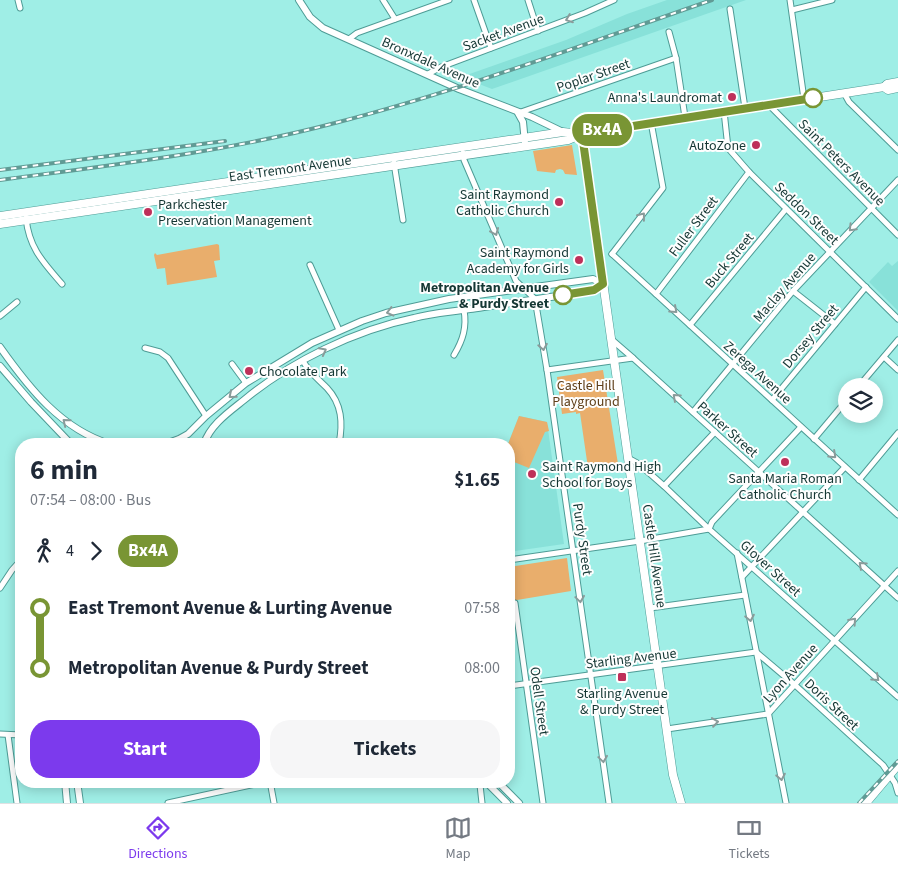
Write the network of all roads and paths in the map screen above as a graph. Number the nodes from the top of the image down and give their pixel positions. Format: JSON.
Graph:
{"nodes":[{"id":1,"x":18,"y":0,"type":"edge"},
{"id":2,"x":299,"y":0,"type":"edge"},
{"id":3,"x":383,"y":0,"type":"edge"},
{"id":4,"x":449,"y":0,"type":"edge"},
{"id":5,"x":474,"y":0,"type":"edge"},
{"id":6,"x":528,"y":0,"type":"edge"},
{"id":7,"x":600,"y":0,"type":"edge"},
{"id":8,"x":614,"y":0,"type":"edge"},
{"id":9,"x":790,"y":0,"type":"edge"},
{"id":10,"x":832,"y":0,"type":"edge"},
{"id":11,"x":604,"y":6,"type":"junction"},
{"id":12,"x":20,"y":8,"type":"dead end"},
{"id":13,"x":730,"y":9,"type":"dead end"},
{"id":14,"x":792,"y":10,"type":"junction"},
{"id":15,"x":394,"y":19,"type":"junction"},
{"id":16,"x":538,"y":31,"type":"junction"},
{"id":17,"x":668,"y":32,"type":"dead end"},
{"id":18,"x":349,"y":39,"type":"junction"},
{"id":19,"x":491,"y":48,"type":"junction"},
{"id":20,"x":676,"y":58,"type":"junction"},
{"id":21,"x":428,"y":74,"type":"junction"},
{"id":22,"x":898,"y":82,"type":"edge"},
{"id":23,"x":884,"y":87,"type":"junction"},
{"id":24,"x":898,"y":88,"type":"edge"},
{"id":25,"x":844,"y":94,"type":"junction"},
{"id":26,"x":804,"y":99,"type":"junction"},
{"id":27,"x":769,"y":105,"type":"junction"},
{"id":28,"x":745,"y":108,"type":"junction"},
{"id":29,"x":724,"y":111,"type":"junction"},
{"id":30,"x":518,"y":113,"type":"junction"},
{"id":31,"x":685,"y":117,"type":"junction"},
{"id":32,"x":651,"y":122,"type":"junction"},
{"id":33,"x":564,"y":132,"type":"junction"},
{"id":34,"x":582,"y":134,"type":"junction"},
{"id":35,"x":525,"y":142,"type":"junction"},
{"id":36,"x":898,"y":150,"type":"edge"},
{"id":37,"x":462,"y":151,"type":"junction"},
{"id":38,"x":394,"y":161,"type":"junction"},
{"id":39,"x":749,"y":172,"type":"junction"},
{"id":40,"x":898,"y":180,"type":"edge"},
{"id":41,"x":871,"y":208,"type":"junction"},
{"id":42,"x":786,"y":209,"type":"junction"},
{"id":43,"x":0,"y":216,"type":"edge"},
{"id":44,"x":26,"y":216,"type":"junction"},
{"id":45,"x":403,"y":220,"type":"dead end"},
{"id":46,"x":0,"y":224,"type":"edge"},
{"id":47,"x":898,"y":235,"type":"edge"},
{"id":48,"x":830,"y":251,"type":"junction"},
{"id":49,"x":612,"y":254,"type":"junction"},
{"id":50,"x":599,"y":257,"type":"junction"},
{"id":51,"x":310,"y":265,"type":"dead end"},
{"id":52,"x":62,"y":284,"type":"dead end"},
{"id":53,"x":603,"y":284,"type":"junction"},
{"id":54,"x":866,"y":287,"type":"junction"},
{"id":55,"x":524,"y":289,"type":"junction"},
{"id":56,"x":794,"y":291,"type":"junction"},
{"id":57,"x":656,"y":294,"type":"junction"},
{"id":58,"x":535,"y":299,"type":"junction"},
{"id":59,"x":17,"y":302,"type":"dead end"},
{"id":60,"x":410,"y":308,"type":"junction"},
{"id":61,"x":464,"y":310,"type":"junction"},
{"id":62,"x":0,"y":316,"type":"edge"},
{"id":63,"x":412,"y":318,"type":"junction"},
{"id":64,"x":898,"y":320,"type":"edge"},
{"id":65,"x":690,"y":324,"type":"junction"},
{"id":66,"x":835,"y":324,"type":"junction"},
{"id":67,"x":339,"y":330,"type":"junction"},
{"id":68,"x":611,"y":339,"type":"junction"},
{"id":69,"x":898,"y":340,"type":"edge"},
{"id":70,"x":0,"y":347,"type":"edge"},
{"id":71,"x":145,"y":348,"type":"dead end"},
{"id":72,"x":454,"y":355,"type":"dead end"},
{"id":73,"x":884,"y":357,"type":"junction"},
{"id":74,"x":632,"y":358,"type":"junction"},
{"id":75,"x":303,"y":361,"type":"junction"},
{"id":76,"x":614,"y":361,"type":"junction"},
{"id":77,"x":232,"y":364,"type":"dead end"},
{"id":78,"x":733,"y":364,"type":"junction"},
{"id":79,"x":0,"y":366,"type":"edge"},
{"id":80,"x":274,"y":366,"type":"junction"},
{"id":81,"x":547,"y":370,"type":"junction"},
{"id":82,"x":898,"y":370,"type":"edge"},
{"id":83,"x":279,"y":374,"type":"junction"},
{"id":84,"x":866,"y":378,"type":"edge"},
{"id":85,"x":246,"y":382,"type":"junction"},
{"id":86,"x":38,"y":395,"type":"junction"},
{"id":87,"x":772,"y":400,"type":"junction"},
{"id":88,"x":31,"y":402,"type":"junction"},
{"id":89,"x":838,"y":410,"type":"edge"},
{"id":90,"x":692,"y":412,"type":"junction"},
{"id":91,"x":206,"y":416,"type":"junction"},
{"id":92,"x":801,"y":427,"type":"junction"},
{"id":93,"x":715,"y":432,"type":"junction"},
{"id":94,"x":898,"y":433,"type":"edge"},
{"id":95,"x":65,"y":438,"type":"edge"},
{"id":96,"x":93,"y":438,"type":"edge"},
{"id":97,"x":181,"y":438,"type":"edge"},
{"id":98,"x":206,"y":438,"type":"edge"},
{"id":99,"x":341,"y":438,"type":"edge"},
{"id":100,"x":814,"y":439,"type":"junction"},
{"id":101,"x":628,"y":458,"type":"junction"},
{"id":102,"x":845,"y":467,"type":"junction"},
{"id":103,"x":759,"y":472,"type":"junction"},
{"id":104,"x":859,"y":480,"type":"junction"},
{"id":105,"x":664,"y":486,"type":"junction"},
{"id":106,"x":803,"y":512,"type":"junction"},
{"id":107,"x":898,"y":515,"type":"edge"},
{"id":108,"x":709,"y":529,"type":"junction"},
{"id":109,"x":640,"y":541,"type":"junction"},
{"id":110,"x":573,"y":550,"type":"junction"},
{"id":111,"x":737,"y":553,"type":"junction"},
{"id":112,"x":515,"y":558,"type":"edge"},
{"id":113,"x":15,"y":567,"type":"edge"},
{"id":114,"x":752,"y":567,"type":"junction"},
{"id":115,"x":898,"y":571,"type":"edge"},
{"id":116,"x":742,"y":577,"type":"junction"},
{"id":117,"x":884,"y":586,"type":"junction"},
{"id":118,"x":0,"y":588,"type":"edge"},
{"id":119,"x":745,"y":595,"type":"junction"},
{"id":120,"x":898,"y":598,"type":"edge"},
{"id":121,"x":515,"y":603,"type":"dead end"},
{"id":122,"x":650,"y":608,"type":"junction"},
{"id":123,"x":835,"y":640,"type":"junction"},
{"id":124,"x":756,"y":652,"type":"junction"},
{"id":125,"x":658,"y":666,"type":"junction"},
{"id":126,"x":591,"y":674,"type":"junction"},
{"id":127,"x":526,"y":683,"type":"junction"},
{"id":128,"x":515,"y":685,"type":"edge"},
{"id":129,"x":795,"y":685,"type":"junction"},
{"id":130,"x":898,"y":697,"type":"edge"},
{"id":131,"x":768,"y":714,"type":"junction"},
{"id":132,"x":667,"y":729,"type":"junction"},
{"id":133,"x":0,"y":734,"type":"edge"},
{"id":134,"x":8,"y":735,"type":"junction"},
{"id":135,"x":15,"y":735,"type":"edge"},
{"id":136,"x":898,"y":766,"type":"edge"},
{"id":137,"x":890,"y":774,"type":"junction"},
{"id":138,"x":673,"y":775,"type":"junction"},
{"id":139,"x":15,"y":788,"type":"edge"},
{"id":140,"x":15,"y":788,"type":"edge"},
{"id":141,"x":66,"y":788,"type":"edge"},
{"id":142,"x":78,"y":788,"type":"edge"},
{"id":143,"x":238,"y":788,"type":"edge"},
{"id":144,"x":271,"y":788,"type":"edge"},
{"id":145,"x":480,"y":788,"type":"edge"},
{"id":146,"x":491,"y":788,"type":"edge"},
{"id":147,"x":504,"y":788,"type":"edge"},
{"id":148,"x":898,"y":793,"type":"edge"},
{"id":149,"x":17,"y":803,"type":"edge"},
{"id":150,"x":67,"y":803,"type":"edge"},
{"id":151,"x":80,"y":803,"type":"edge"},
{"id":152,"x":168,"y":803,"type":"edge"},
{"id":153,"x":274,"y":803,"type":"edge"},
{"id":154,"x":482,"y":803,"type":"edge"},
{"id":155,"x":507,"y":803,"type":"edge"},
{"id":156,"x":519,"y":803,"type":"edge"},
{"id":157,"x":543,"y":803,"type":"edge"},
{"id":158,"x":609,"y":803,"type":"edge"},
{"id":159,"x":675,"y":803,"type":"edge"},
{"id":160,"x":681,"y":803,"type":"edge"},
{"id":161,"x":786,"y":803,"type":"edge"},
{"id":162,"x":866,"y":803,"type":"edge"}],
"edges":[{"from":1,"to":12,"type":"street"},
{"from":2,"to":18,"type":"street","name":"Bronxdale Avenue"},
{"from":3,"to":15,"type":"street"},
{"from":4,"to":15,"type":"street"},
{"from":5,"to":19,"type":"street"},
{"from":6,"to":16,"type":"street"},
{"from":7,"to":11,"type":"street"},
{"from":8,"to":11,"type":"street","name":"Sacket Avenue"},
{"from":9,"to":14,"type":"street"},
{"from":10,"to":14,"type":"street"},
{"from":11,"to":16,"type":"street","name":"Sacket Avenue","one_way":true},
{"from":13,"to":28,"type":"street"},
{"from":14,"to":26,"type":"street"},
{"from":15,"to":18,"type":"street"},
{"from":16,"to":19,"type":"street","name":"Sacket Avenue"},
{"from":17,"to":20,"type":"street"},
{"from":18,"to":21,"type":"street","name":"Bronxdale Avenue"},
{"from":19,"to":21,"type":"street","name":"Sacket Avenue"},
{"from":20,"to":30,"type":"street","name":"Poplar Street"},
{"from":20,"to":31,"type":"street"},
{"from":21,"to":30,"type":"street","name":"Bronxdale Avenue"},
{"from":22,"to":23,"type":"main road","name":"East Tremont Avenue"},
{"from":23,"to":24,"type":"main road","name":"East Tremont Avenue"},
{"from":23,"to":25,"type":"main road","name":"East Tremont Avenue"},
{"from":25,"to":26,"type":"main road","name":"East Tremont Avenue"},
{"from":25,"to":36,"type":"street"},
{"from":26,"to":27,"type":"main road","name":"East Tremont Avenue"},
{"from":27,"to":28,"type":"main road","name":"East Tremont Avenue"},
{"from":27,"to":41,"type":"street","name":"Saint Peters Avenue"},
{"from":28,"to":29,"type":"main road","name":"East Tremont Avenue"},
{"from":29,"to":31,"type":"main road","name":"East Tremont Avenue"},
{"from":29,"to":39,"type":"street","name":"Seddon Street"},
{"from":30,"to":33,"type":"street","name":"Bronxdale Avenue"},
{"from":30,"to":35,"type":"street"},
{"from":31,"to":32,"type":"main road","name":"East Tremont Avenue"},
{"from":32,"to":34,"type":"main road","name":"East Tremont Avenue"},
{"from":49,"to":32,"type":"street","one_way":true},
{"from":33,"to":34,"type":"main road","name":"East Tremont Avenue"},
{"from":33,"to":35,"type":"main road","name":"East Tremont Avenue"},
{"from":34,"to":35,"type":"main road","name":"East Tremont Avenue"},
{"from":34,"to":50,"type":"main road","name":"Castle Hill Avenue"},
{"from":35,"to":37,"type":"main road","name":"East Tremont Avenue"},
{"from":37,"to":38,"type":"main road","name":"East Tremont Avenue"},
{"from":37,"to":55,"type":"street","one_way":true},
{"from":38,"to":44,"type":"main road","name":"East Tremont Avenue"},
{"from":38,"to":45,"type":"street"},
{"from":39,"to":42,"type":"street","name":"Seddon Street"},
{"from":39,"to":57,"type":"street","name":"Fuller Street"},
{"from":40,"to":41,"type":"street","name":"Maclay Avenue"},
{"from":41,"to":47,"type":"street","name":"Saint Peters Avenue"},
{"from":41,"to":48,"type":"street","name":"Maclay Avenue","one_way":true},
{"from":42,"to":48,"type":"street","name":"Seddon Street"},
{"from":42,"to":65,"type":"street","name":"Buck Street"},
{"from":43,"to":44,"type":"main road","name":"East Tremont Avenue"},
{"from":44,"to":46,"type":"main road","name":"East Tremont Avenue"},
{"from":44,"to":52,"type":"street"},
{"from":48,"to":54,"type":"street","name":"Seddon Street"},
{"from":48,"to":56,"type":"street","name":"Maclay Avenue"},
{"from":49,"to":50,"type":"street"},
{"from":49,"to":57,"type":"street","name":"Zerega Avenue"},
{"from":50,"to":53,"type":"main road","name":"Castle Hill Avenue"},
{"from":51,"to":67,"type":"street"},
{"from":53,"to":55,"type":"street"},
{"from":53,"to":58,"type":"street"},
{"from":53,"to":68,"type":"main road","name":"Castle Hill Avenue"},
{"from":54,"to":64,"type":"street","name":"Seddon Street"},
{"from":54,"to":66,"type":"street","name":"Dorsey Street"},
{"from":55,"to":58,"type":"street"},
{"from":55,"to":60,"type":"street"},
{"from":56,"to":66,"type":"street"},
{"from":56,"to":78,"type":"street","name":"Maclay Avenue"},
{"from":57,"to":65,"type":"street","name":"Zerega Avenue","one_way":true},
{"from":58,"to":61,"type":"street"},
{"from":58,"to":81,"type":"street","name":"Purdy Street","one_way":true},
{"from":59,"to":62,"type":"street"},
{"from":60,"to":63,"type":"street"},
{"from":60,"to":67,"type":"street","one_way":true},
{"from":61,"to":63,"type":"street"},
{"from":61,"to":72,"type":"street"},
{"from":75,"to":63,"type":"street","one_way":true},
{"from":65,"to":78,"type":"street","name":"Zerega Avenue"},
{"from":66,"to":87,"type":"street","name":"Dorsey Street"},
{"from":67,"to":80,"type":"street"},
{"from":68,"to":74,"type":"street","name":"Parker Street"},
{"from":68,"to":76,"type":"main road","name":"Castle Hill Avenue"},
{"from":69,"to":73,"type":"street"},
{"from":70,"to":86,"type":"street"},
{"from":71,"to":91,"type":"street"},
{"from":73,"to":82,"type":"street"},
{"from":73,"to":84,"type":"street"},
{"from":74,"to":76,"type":"street"},
{"from":90,"to":74,"type":"street","name":"Parker Street","one_way":true},
{"from":75,"to":83,"type":"street"},
{"from":75,"to":99,"type":"street"},
{"from":76,"to":81,"type":"street"},
{"from":76,"to":101,"type":"main road","name":"Castle Hill Avenue"},
{"from":77,"to":85,"type":"street"},
{"from":78,"to":87,"type":"street","name":"Zerega Avenue"},
{"from":78,"to":90,"type":"street","name":"Maclay Avenue"},
{"from":79,"to":88,"type":"street"},
{"from":80,"to":83,"type":"street"},
{"from":80,"to":85,"type":"street"},
{"from":81,"to":110,"type":"street","name":"Purdy Street"},
{"from":83,"to":98,"type":"street"},
{"from":85,"to":91,"type":"street","one_way":true},
{"from":86,"to":88,"type":"street"},
{"from":96,"to":86,"type":"street","one_way":true},
{"from":87,"to":92,"type":"street","name":"Zerega Avenue"},
{"from":88,"to":95,"type":"street"},
{"from":89,"to":100,"type":"street"},
{"from":90,"to":93,"type":"street","name":"Parker Street"},
{"from":91,"to":97,"type":"street"},
{"from":92,"to":100,"type":"street","name":"Zerega Avenue"},
{"from":92,"to":103,"type":"street"},
{"from":93,"to":103,"type":"street","name":"Parker Street"},
{"from":93,"to":105,"type":"street"},
{"from":94,"to":104,"type":"street"},
{"from":100,"to":102,"type":"street","name":"Zerega Avenue","one_way":true},
{"from":101,"to":105,"type":"street","name":"Glover Street"},
{"from":101,"to":109,"type":"main road","name":"Castle Hill Avenue"},
{"from":102,"to":104,"type":"street","name":"Zerega Avenue"},
{"from":102,"to":106,"type":"street"},
{"from":103,"to":106,"type":"street","name":"Parker Street"},
{"from":103,"to":108,"type":"street"},
{"from":104,"to":107,"type":"street","name":"Zerega Avenue"},
{"from":105,"to":108,"type":"street","name":"Glover Street"},
{"from":106,"to":114,"type":"street"},
{"from":117,"to":106,"type":"street","name":"Parker Street","one_way":true},
{"from":108,"to":109,"type":"street"},
{"from":108,"to":111,"type":"street","name":"Glover Street"},
{"from":109,"to":110,"type":"street"},
{"from":109,"to":122,"type":"main road","name":"Castle Hill Avenue"},
{"from":110,"to":112,"type":"street"},
{"from":110,"to":126,"type":"street","name":"Purdy Street","one_way":true},
{"from":111,"to":114,"type":"street","name":"Glover Street"},
{"from":111,"to":116,"type":"street"},
{"from":113,"to":118,"type":"street"},
{"from":114,"to":116,"type":"street"},
{"from":114,"to":123,"type":"street","name":"Glover Street"},
{"from":115,"to":117,"type":"street","name":"Lyon Avenue"},
{"from":116,"to":119,"type":"street"},
{"from":117,"to":120,"type":"street","name":"Parker Street"},
{"from":123,"to":117,"type":"street","name":"Lyon Avenue","one_way":true},
{"from":119,"to":122,"type":"street"},
{"from":119,"to":124,"type":"street","one_way":true},
{"from":121,"to":127,"type":"street","name":"Odell Street"},
{"from":122,"to":125,"type":"main road","name":"Castle Hill Avenue"},
{"from":123,"to":129,"type":"street","name":"Lyon Avenue"},
{"from":123,"to":130,"type":"street","name":"Glover Street","one_way":true},
{"from":124,"to":125,"type":"street","name":"Starling Avenue"},
{"from":124,"to":129,"type":"street","name":"Doris Street"},
{"from":124,"to":131,"type":"street"},
{"from":125,"to":126,"type":"street","name":"Starling Avenue"},
{"from":125,"to":132,"type":"main road","name":"Castle Hill Avenue"},
{"from":126,"to":127,"type":"street","name":"Starling Avenue"},
{"from":126,"to":158,"type":"street","name":"Purdy Street","one_way":true},
{"from":127,"to":128,"type":"street","name":"Starling Avenue"},
{"from":127,"to":157,"type":"street","name":"Odell Street"},
{"from":129,"to":131,"type":"street","name":"Lyon Avenue"},
{"from":129,"to":137,"type":"street","name":"Doris Street"},
{"from":132,"to":131,"type":"street","name":"Lyon Avenue","one_way":true},
{"from":131,"to":161,"type":"street","one_way":true},
{"from":132,"to":138,"type":"main road","name":"Castle Hill Avenue"},
{"from":133,"to":134,"type":"street"},
{"from":134,"to":135,"type":"street"},
{"from":134,"to":140,"type":"street"},
{"from":136,"to":137,"type":"main road"},
{"from":137,"to":148,"type":"street"},
{"from":137,"to":162,"type":"main road"},
{"from":138,"to":159,"type":"main road"},
{"from":138,"to":160,"type":"main road","name":"Castle Hill Avenue"},
{"from":139,"to":149,"type":"street"},
{"from":141,"to":150,"type":"street"},
{"from":142,"to":151,"type":"street"},
{"from":143,"to":152,"type":"street"},
{"from":144,"to":153,"type":"street"},
{"from":145,"to":154,"type":"street"},
{"from":146,"to":155,"type":"street"},
{"from":147,"to":156,"type":"street"}]}
